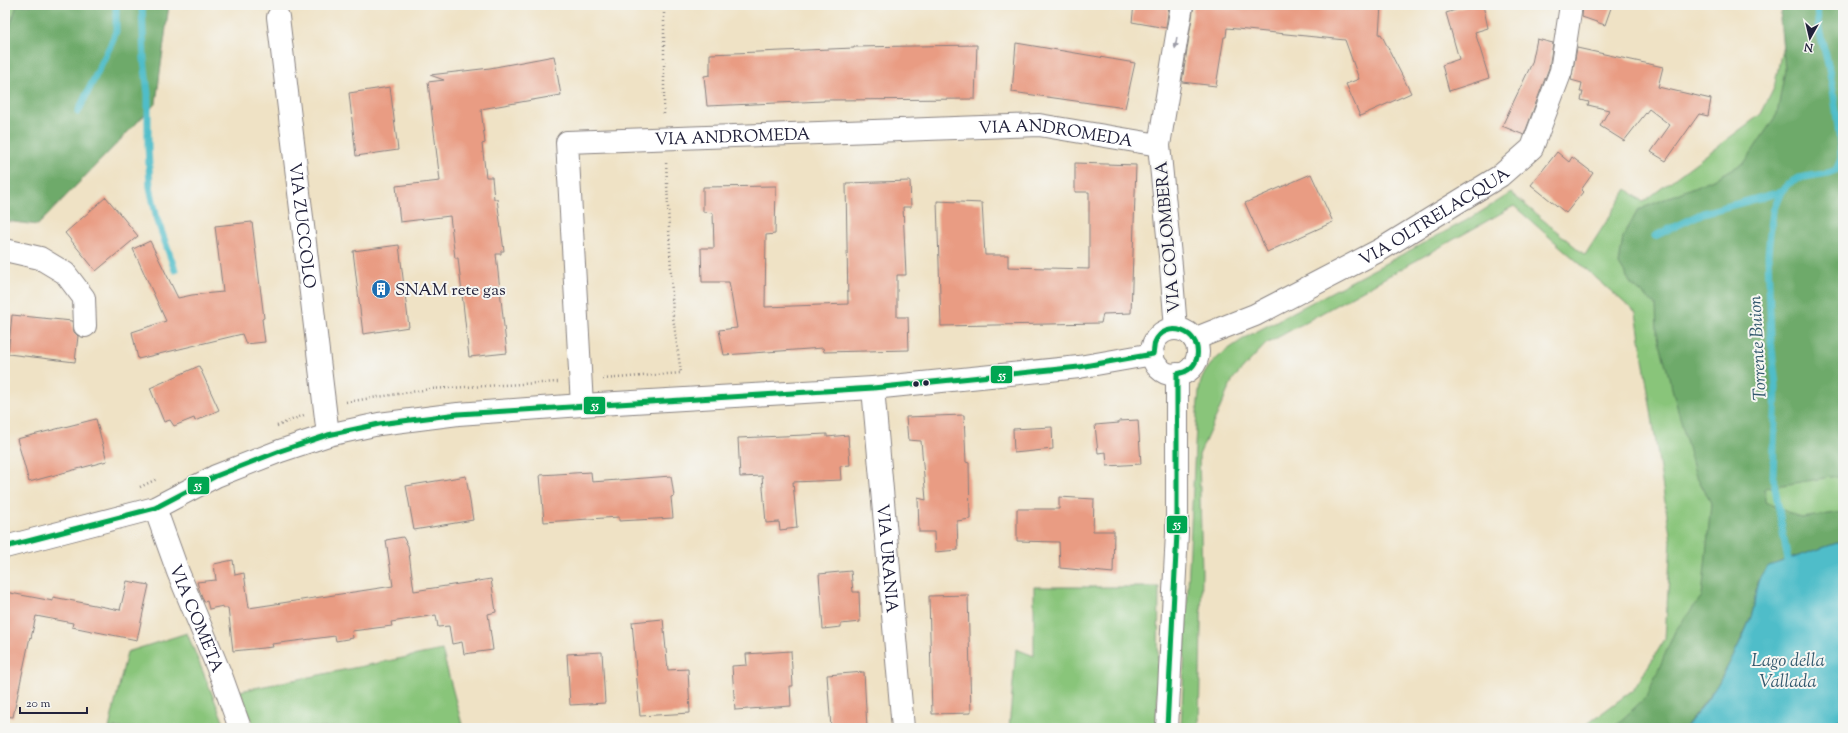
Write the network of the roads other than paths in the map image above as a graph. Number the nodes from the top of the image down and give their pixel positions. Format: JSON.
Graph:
{"nodes":[{"id":1,"x":1182,"y":5,"type":"edge"},
{"id":2,"x":1571,"y":5,"type":"edge"},
{"id":3,"x":278,"y":17,"type":"dead end"},
{"id":4,"x":1159,"y":145,"type":"junction"},
{"id":5,"x":5,"y":250,"type":"edge"},
{"id":6,"x":85,"y":326,"type":"dead end"},
{"id":7,"x":1176,"y":329,"type":"junction"},
{"id":8,"x":1194,"y":339,"type":"junction"},
{"id":9,"x":1152,"y":354,"type":"junction"},
{"id":10,"x":1177,"y":374,"type":"junction"},
{"id":11,"x":873,"y":388,"type":"junction"},
{"id":12,"x":582,"y":405,"type":"junction"},
{"id":13,"x":328,"y":435,"type":"junction"},
{"id":14,"x":155,"y":508,"type":"junction"},
{"id":15,"x":5,"y":547,"type":"edge"},
{"id":16,"x":240,"y":728,"type":"edge"},
{"id":17,"x":903,"y":728,"type":"edge"},
{"id":18,"x":1168,"y":728,"type":"edge"}],
"edges":[{"from":1,"to":4,"type":"street","name":"VIA COLOMBERA","one_way":true},
{"from":2,"to":8,"type":"street","name":"VIA OLTRELACQUA"},
{"from":3,"to":13,"type":"street","name":"VIA ZUCCOLO"},
{"from":4,"to":7,"type":"street","name":"VIA COLOMBERA"},
{"from":4,"to":12,"type":"street","name":"VIA ANDROMEDA"},
{"from":5,"to":6,"type":"street"},
{"from":7,"to":8,"type":"street"},
{"from":7,"to":9,"type":"street"},
{"from":8,"to":10,"type":"street"},
{"from":9,"to":10,"type":"street"},
{"from":9,"to":11,"type":"street"},
{"from":10,"to":18,"type":"street"},
{"from":11,"to":12,"type":"street"},
{"from":11,"to":17,"type":"street","name":"VIA URANIA"},
{"from":12,"to":13,"type":"street"},
{"from":13,"to":14,"type":"street"},
{"from":14,"to":15,"type":"street"},
{"from":14,"to":16,"type":"street","name":"VIA COMETA"}]}
